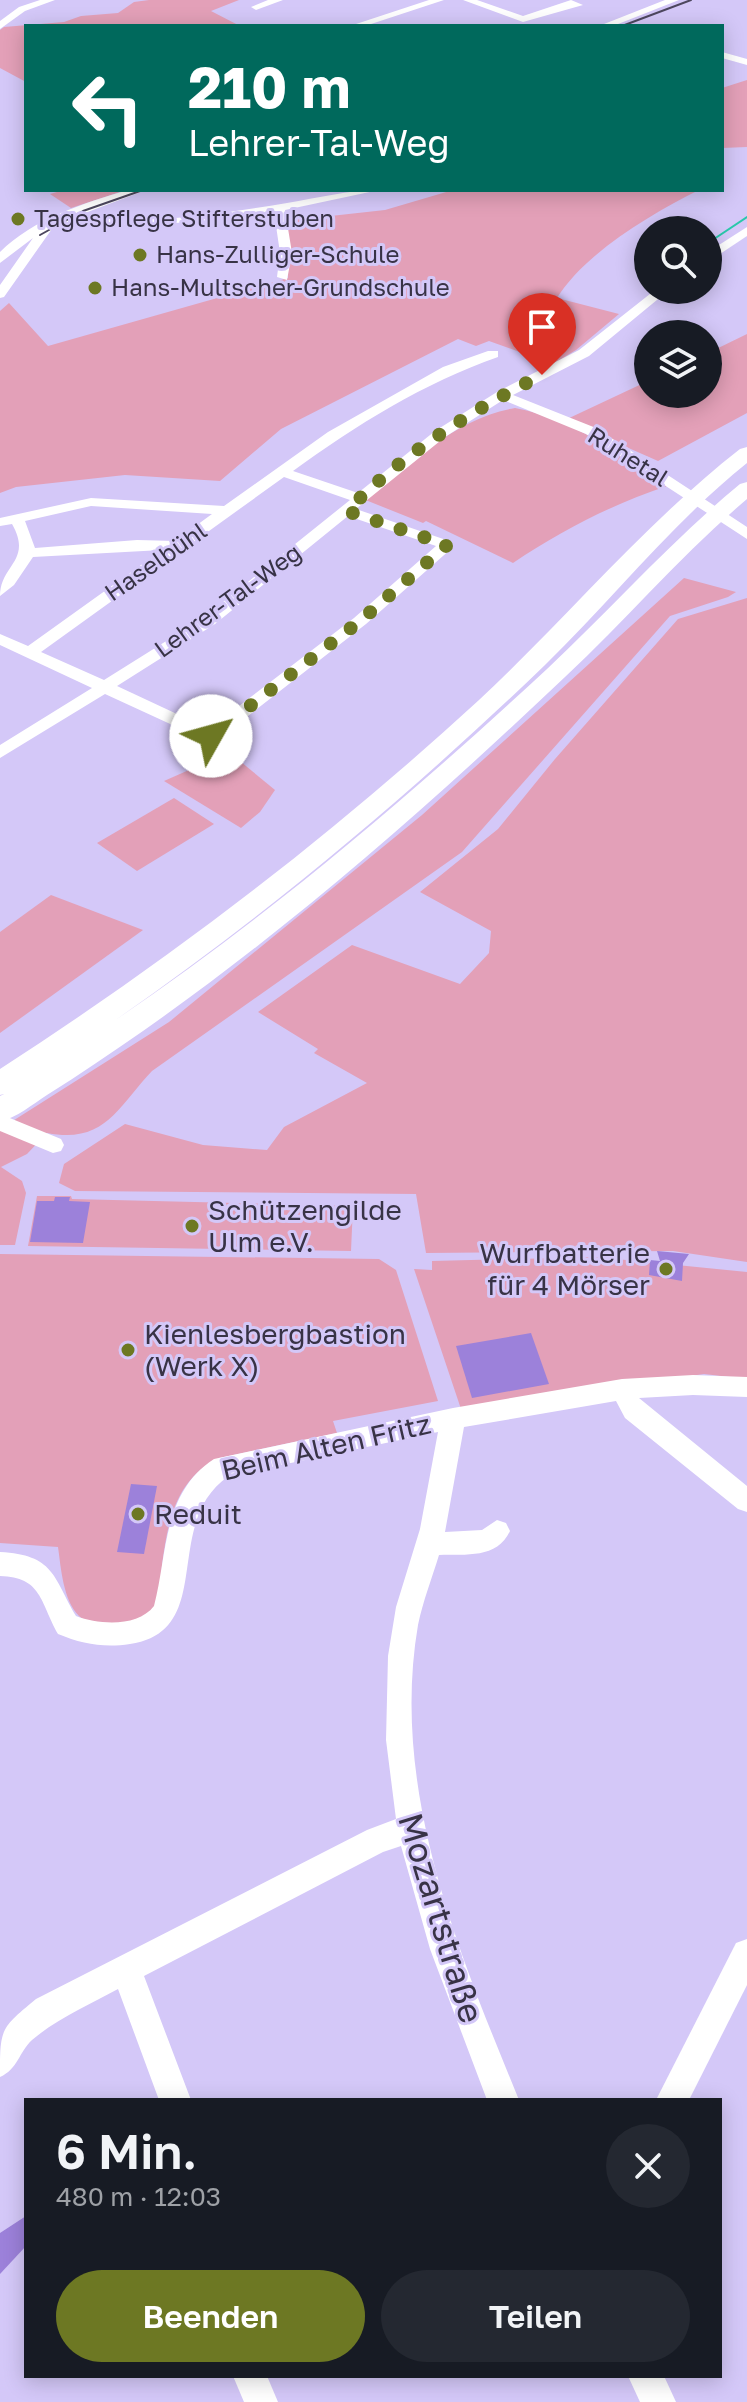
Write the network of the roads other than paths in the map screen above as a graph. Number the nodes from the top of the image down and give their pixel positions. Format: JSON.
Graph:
{"nodes":[{"id":1,"x":50,"y":0,"type":"edge"},
{"id":2,"x":278,"y":0,"type":"edge"},
{"id":3,"x":439,"y":0,"type":"edge"},
{"id":4,"x":458,"y":0,"type":"edge"},
{"id":5,"x":468,"y":0,"type":"edge"},
{"id":6,"x":640,"y":0,"type":"edge"},
{"id":7,"x":674,"y":0,"type":"edge"},
{"id":8,"x":578,"y":5,"type":"dead end"},
{"id":9,"x":655,"y":5,"type":"junction"},
{"id":10,"x":256,"y":7,"type":"dead end"},
{"id":11,"x":515,"y":20,"type":"junction"},
{"id":12,"x":361,"y":24,"type":"edge"},
{"id":13,"x":609,"y":24,"type":"edge"},
{"id":14,"x":0,"y":26,"type":"edge"},
{"id":15,"x":724,"y":56,"type":"edge"},
{"id":16,"x":746,"y":62,"type":"edge"},
{"id":17,"x":135,"y":192,"type":"edge"},
{"id":18,"x":362,"y":192,"type":"edge"},
{"id":19,"x":279,"y":207,"type":"junction"},
{"id":20,"x":67,"y":217,"type":"junction"},
{"id":21,"x":52,"y":225,"type":"junction"},
{"id":22,"x":747,"y":231,"type":"edge"},
{"id":23,"x":1,"y":238,"type":"edge"},
{"id":24,"x":16,"y":243,"type":"junction"},
{"id":25,"x":34,"y":245,"type":"junction"},
{"id":26,"x":722,"y":248,"type":"edge"},
{"id":27,"x":0,"y":259,"type":"edge"},
{"id":28,"x":283,"y":277,"type":"dead end"},
{"id":29,"x":0,"y":294,"type":"edge"},
{"id":30,"x":645,"y":304,"type":"edge"},
{"id":31,"x":493,"y":354,"type":"dead end"},
{"id":32,"x":502,"y":395,"type":"junction"},
{"id":33,"x":747,"y":453,"type":"edge"},
{"id":34,"x":283,"y":472,"type":"junction"},
{"id":35,"x":739,"y":494,"type":"edge"},
{"id":36,"x":353,"y":504,"type":"junction"},
{"id":37,"x":228,"y":511,"type":"junction"},
{"id":38,"x":8,"y":520,"type":"edge"},
{"id":39,"x":747,"y":534,"type":"edge"},
{"id":40,"x":178,"y":546,"type":"junction"},
{"id":41,"x":29,"y":553,"type":"junction"},
{"id":42,"x":0,"y":591,"type":"edge"},
{"id":43,"x":0,"y":639,"type":"edge"},
{"id":44,"x":30,"y":652,"type":"junction"},
{"id":45,"x":106,"y":688,"type":"junction"},
{"id":46,"x":0,"y":753,"type":"edge"},
{"id":47,"x":0,"y":1084,"type":"edge"},
{"id":48,"x":0,"y":1111,"type":"edge"},
{"id":49,"x":0,"y":1122,"type":"edge"},
{"id":50,"x":53,"y":1145,"type":"dead end"},
{"id":51,"x":747,"y":1387,"type":"edge"},
{"id":52,"x":622,"y":1389,"type":"junction"},
{"id":53,"x":453,"y":1418,"type":"junction"},
{"id":54,"x":747,"y":1501,"type":"edge"},
{"id":55,"x":497,"y":1531,"type":"dead end"},
{"id":56,"x":429,"y":1544,"type":"junction"},
{"id":57,"x":0,"y":1564,"type":"edge"},
{"id":58,"x":410,"y":1829,"type":"junction"},
{"id":59,"x":747,"y":1954,"type":"edge"},
{"id":60,"x":126,"y":1969,"type":"junction"},
{"id":61,"x":0,"y":2061,"type":"edge"},
{"id":62,"x":174,"y":2098,"type":"edge"},
{"id":63,"x":502,"y":2098,"type":"edge"},
{"id":64,"x":673,"y":2098,"type":"edge"},
{"id":65,"x":251,"y":2378,"type":"edge"},
{"id":66,"x":646,"y":2378,"type":"edge"},
{"id":67,"x":261,"y":2402,"type":"edge"},
{"id":68,"x":659,"y":2402,"type":"edge"}],
"edges":[{"from":1,"to":14,"type":"street"},
{"from":2,"to":10,"type":"street"},
{"from":3,"to":12,"type":"street"},
{"from":4,"to":11,"type":"street"},
{"from":5,"to":11,"type":"street"},
{"from":6,"to":9,"type":"street"},
{"from":7,"to":9,"type":"street"},
{"from":8,"to":11,"type":"street"},
{"from":9,"to":13,"type":"street"},
{"from":15,"to":16,"type":"street"},
{"from":17,"to":20,"type":"street"},
{"from":18,"to":19,"type":"street"},
{"from":19,"to":20,"type":"street"},
{"from":19,"to":28,"type":"street"},
{"from":20,"to":21,"type":"street"},
{"from":21,"to":24,"type":"street"},
{"from":21,"to":25,"type":"street"},
{"from":22,"to":26,"type":"street"},
{"from":23,"to":24,"type":"street"},
{"from":24,"to":25,"type":"street"},
{"from":24,"to":27,"type":"street"},
{"from":25,"to":29,"type":"street"},
{"from":30,"to":32,"type":"street","name":"Lehrer-Tal-Weg"},
{"from":31,"to":34,"type":"street","name":"Haselbühl"},
{"from":32,"to":36,"type":"street","name":"Lehrer-Tal-Weg"},
{"from":32,"to":39,"type":"street","name":"Ruhetal"},
{"from":33,"to":47,"type":"highway"},
{"from":34,"to":36,"type":"street"},
{"from":34,"to":37,"type":"street","name":"Haselbühl"},
{"from":35,"to":48,"type":"highway"},
{"from":36,"to":45,"type":"street","name":"Lehrer-Tal-Weg"},
{"from":36,"to":45,"type":"street"},
{"from":37,"to":38,"type":"street"},
{"from":37,"to":40,"type":"street","name":"Haselbühl"},
{"from":38,"to":41,"type":"street"},
{"from":40,"to":41,"type":"street"},
{"from":40,"to":44,"type":"street","name":"Haselbühl"},
{"from":41,"to":42,"type":"street"},
{"from":43,"to":44,"type":"street"},
{"from":44,"to":45,"type":"street"},
{"from":45,"to":46,"type":"street","name":"Lehrer-Tal-Weg"},
{"from":49,"to":50,"type":"street"},
{"from":51,"to":52,"type":"street","name":"Beim Alten Fritz"},
{"from":52,"to":53,"type":"street","name":"Beim Alten Fritz"},
{"from":52,"to":54,"type":"street"},
{"from":53,"to":56,"type":"street","name":"Mozartstraße"},
{"from":53,"to":57,"type":"street","name":"Beim Alten Fritz"},
{"from":55,"to":56,"type":"street"},
{"from":56,"to":58,"type":"street","name":"Mozartstraße"},
{"from":58,"to":60,"type":"street"},
{"from":58,"to":63,"type":"street","name":"Mozartstraße"},
{"from":59,"to":64,"type":"street"},
{"from":60,"to":61,"type":"street"},
{"from":60,"to":62,"type":"street"},
{"from":65,"to":67,"type":"street"},
{"from":66,"to":68,"type":"street"}]}
